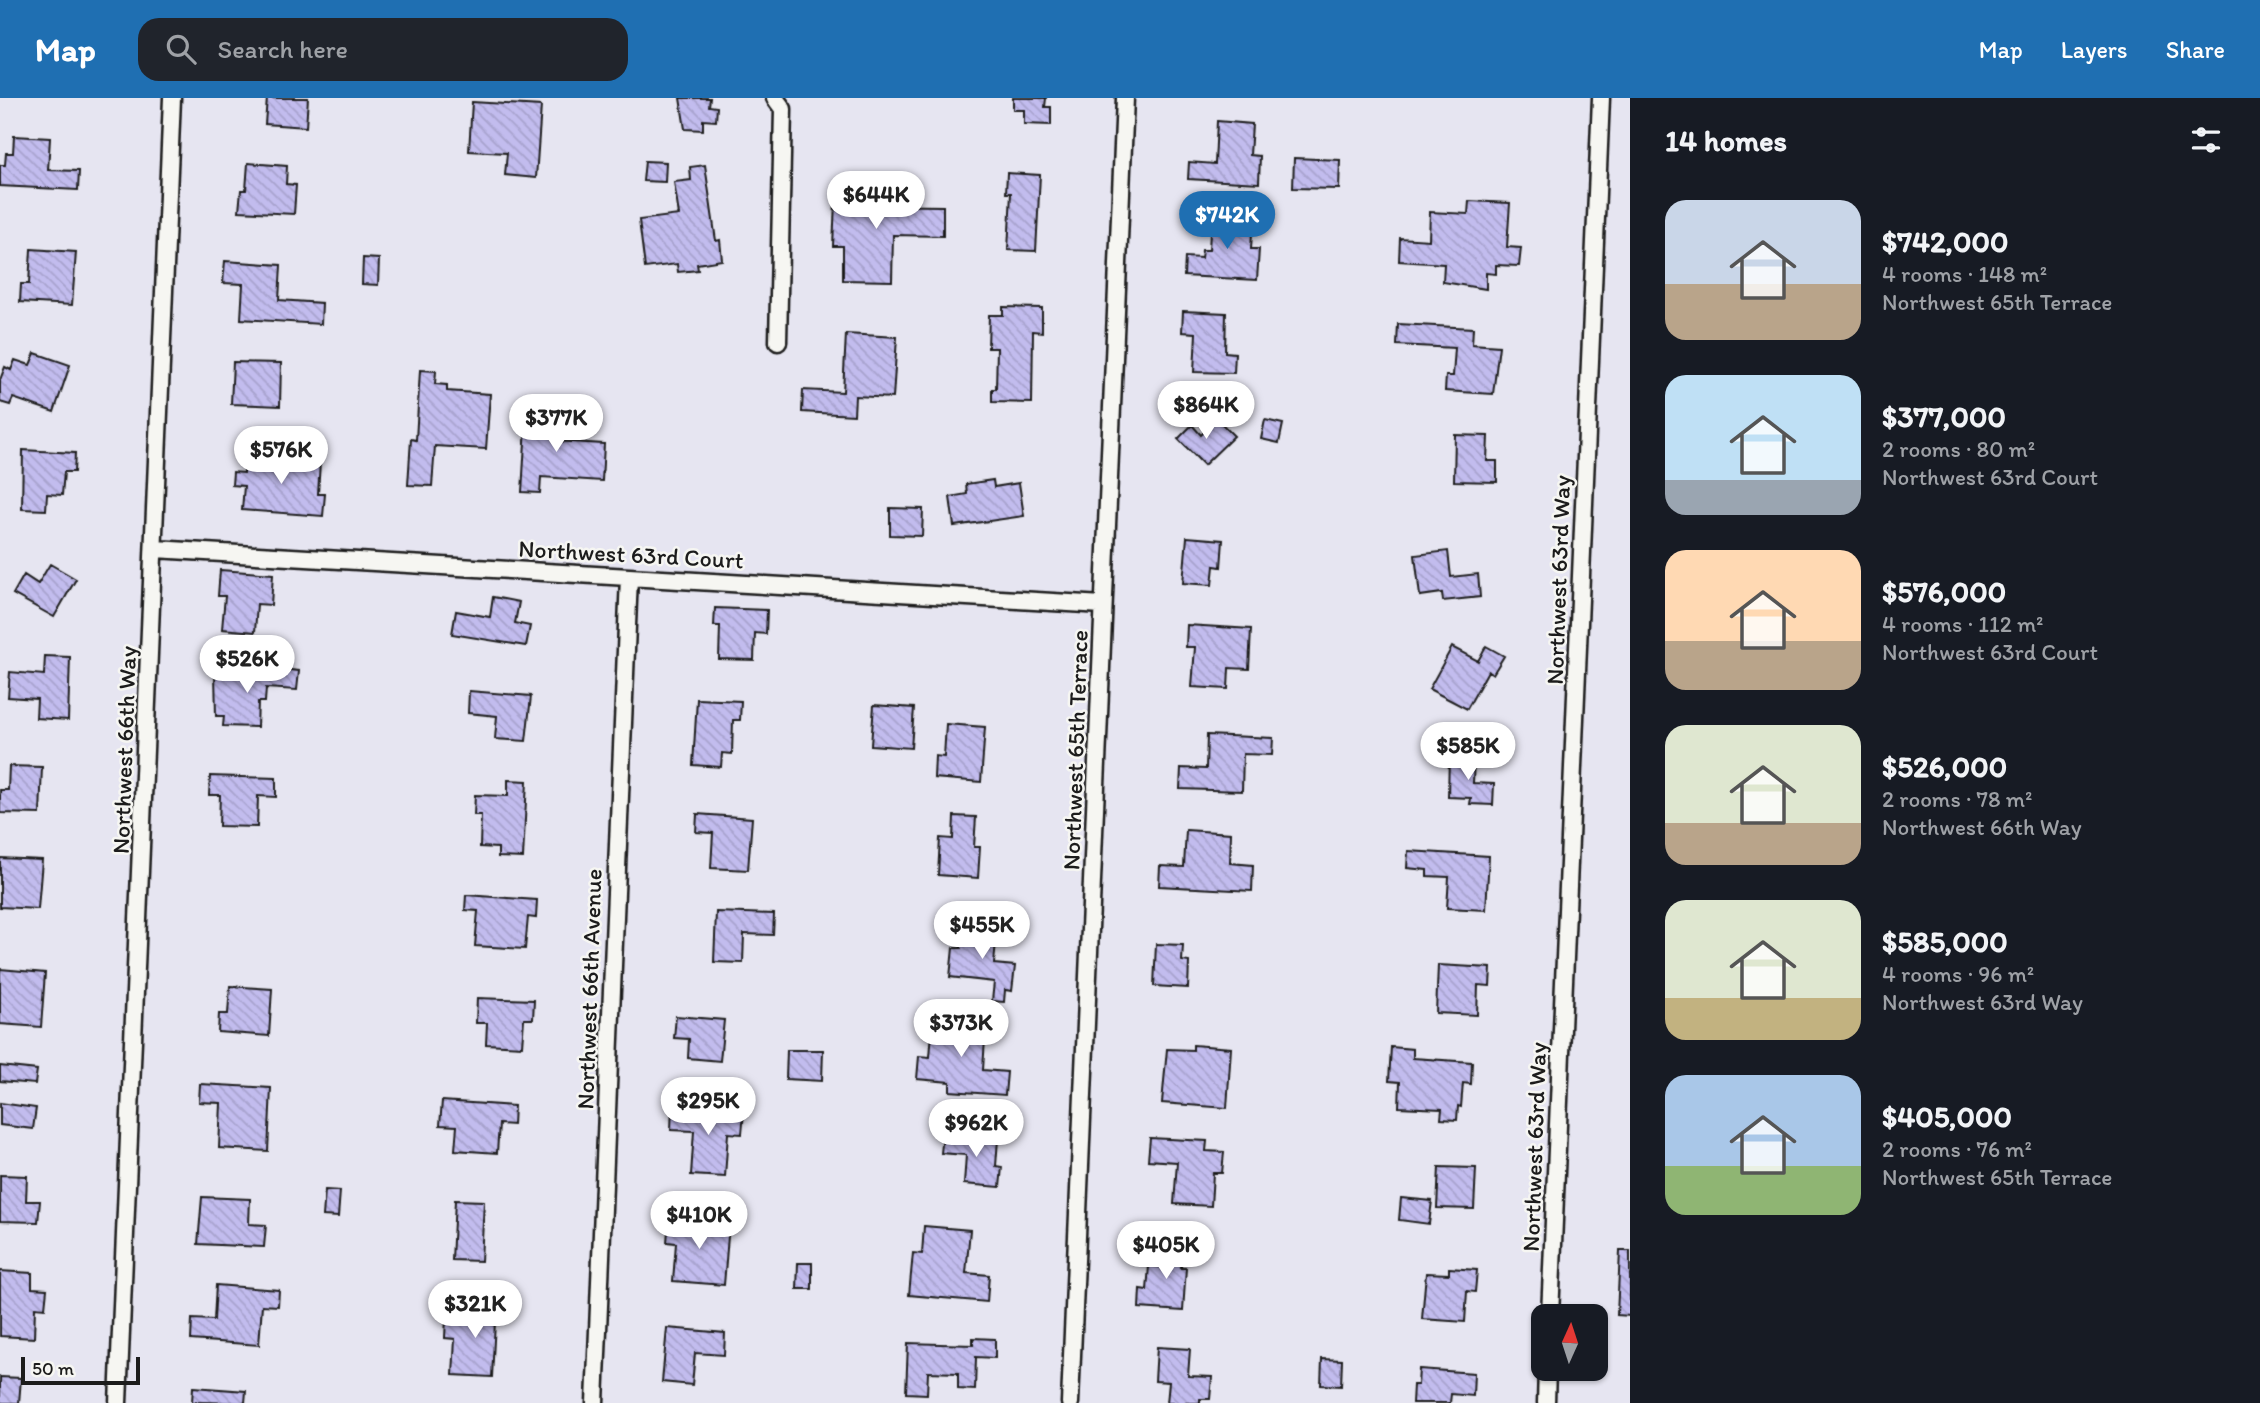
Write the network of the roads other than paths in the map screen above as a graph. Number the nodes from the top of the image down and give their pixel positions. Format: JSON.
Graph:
{"nodes":[{"id":1,"x":172,"y":98,"type":"edge"},
{"id":2,"x":1125,"y":98,"type":"edge"},
{"id":3,"x":1601,"y":98,"type":"edge"},
{"id":4,"x":785,"y":102,"type":"edge"},
{"id":5,"x":778,"y":342,"type":"dead end"},
{"id":6,"x":155,"y":549,"type":"junction"},
{"id":7,"x":629,"y":577,"type":"junction"},
{"id":8,"x":1103,"y":605,"type":"junction"},
{"id":9,"x":1550,"y":1304,"type":"edge"},
{"id":10,"x":1547,"y":1381,"type":"edge"},
{"id":11,"x":118,"y":1403,"type":"edge"},
{"id":12,"x":595,"y":1403,"type":"edge"},
{"id":13,"x":1070,"y":1403,"type":"edge"},
{"id":14,"x":1546,"y":1403,"type":"edge"}],
"edges":[{"from":1,"to":6,"type":"street","name":"Northwest 66th Way"},
{"from":2,"to":8,"type":"street","name":"Northwest 65th Terrace"},
{"from":3,"to":9,"type":"street","name":"Northwest 63rd Way"},
{"from":4,"to":5,"type":"street"},
{"from":6,"to":7,"type":"street","name":"Northwest 63rd Court"},
{"from":6,"to":11,"type":"street","name":"Northwest 66th Way"},
{"from":7,"to":8,"type":"street","name":"Northwest 63rd Court"},
{"from":7,"to":12,"type":"street","name":"Northwest 66th Avenue"},
{"from":8,"to":13,"type":"street","name":"Northwest 65th Terrace"},
{"from":10,"to":14,"type":"street"}]}
